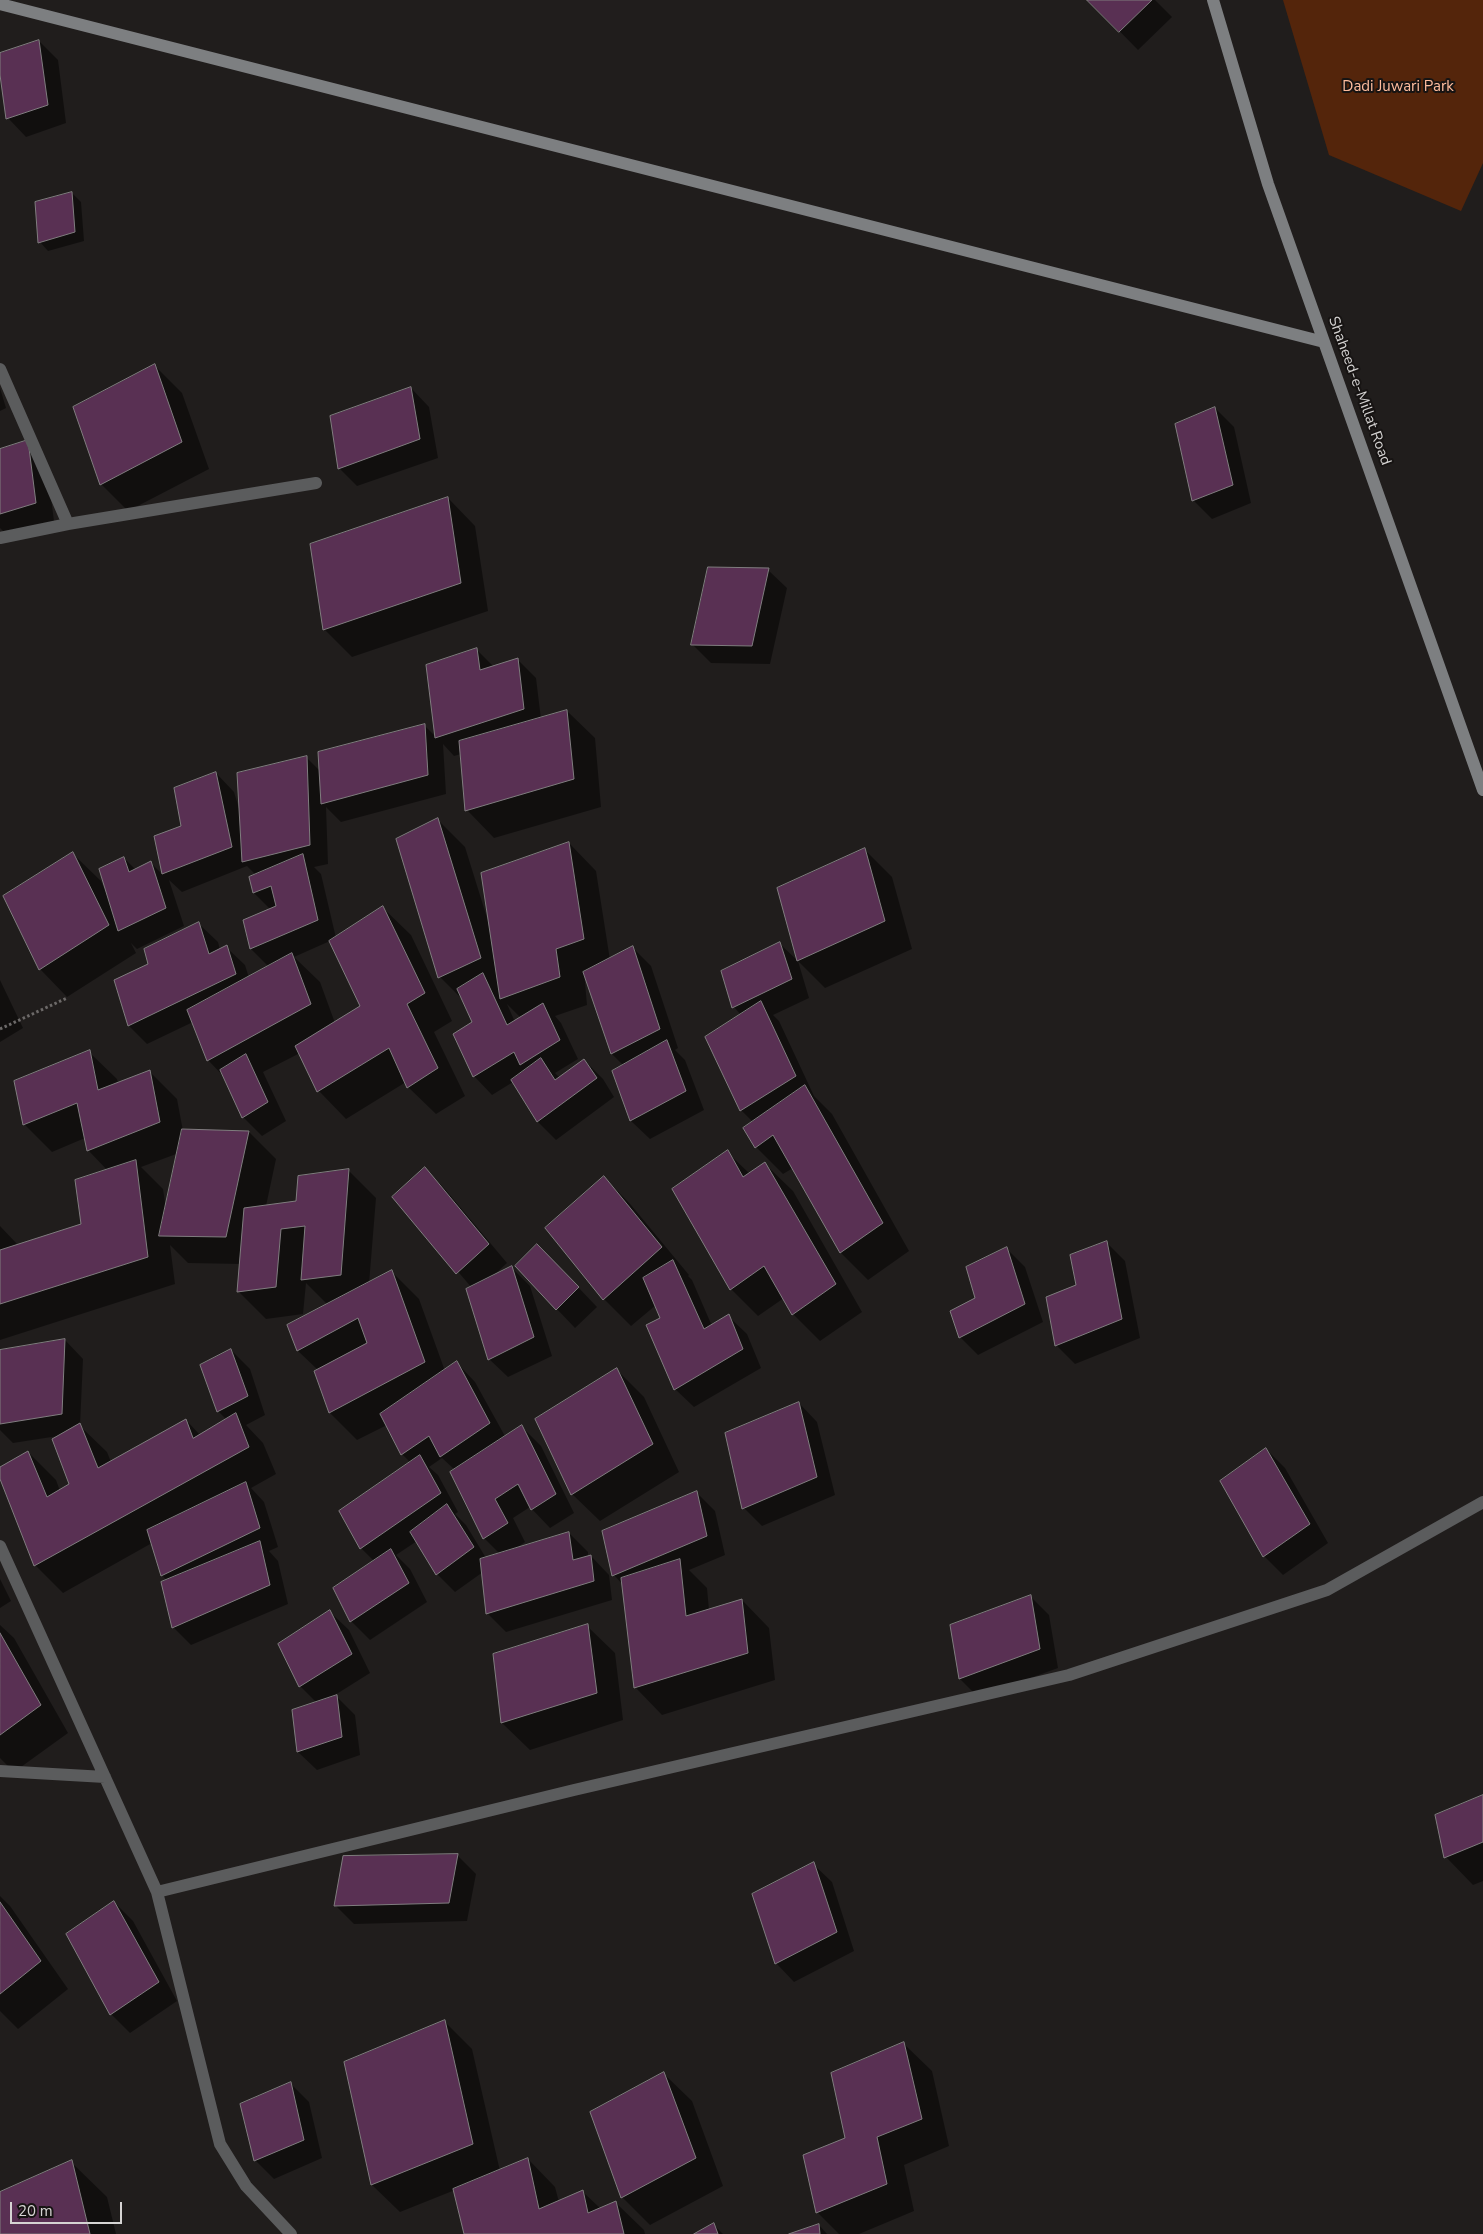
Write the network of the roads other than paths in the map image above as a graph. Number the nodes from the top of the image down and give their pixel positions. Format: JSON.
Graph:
{"nodes":[{"id":1,"x":1213,"y":0,"type":"edge"},
{"id":2,"x":0,"y":4,"type":"edge"},
{"id":3,"x":1324,"y":342,"type":"junction"},
{"id":4,"x":0,"y":369,"type":"edge"},
{"id":5,"x":316,"y":483,"type":"dead end"},
{"id":6,"x":68,"y":524,"type":"junction"},
{"id":7,"x":0,"y":538,"type":"edge"},
{"id":8,"x":1483,"y":790,"type":"edge"},
{"id":9,"x":1483,"y":1502,"type":"edge"},
{"id":10,"x":0,"y":1546,"type":"edge"},
{"id":11,"x":0,"y":1771,"type":"edge"},
{"id":12,"x":105,"y":1777,"type":"junction"},
{"id":13,"x":157,"y":1892,"type":"junction"},
{"id":14,"x":291,"y":2234,"type":"edge"}],
"edges":[{"from":1,"to":3,"type":"street","name":"Shaheed-e-Millat Road"},
{"from":2,"to":3,"type":"street"},
{"from":3,"to":8,"type":"street","name":"Shaheed-e-Millat Road"},
{"from":4,"to":6,"type":"street"},
{"from":5,"to":6,"type":"street"},
{"from":6,"to":7,"type":"street"},
{"from":9,"to":13,"type":"street"},
{"from":10,"to":12,"type":"street"},
{"from":11,"to":12,"type":"street"},
{"from":12,"to":13,"type":"street"},
{"from":13,"to":14,"type":"street"}]}
